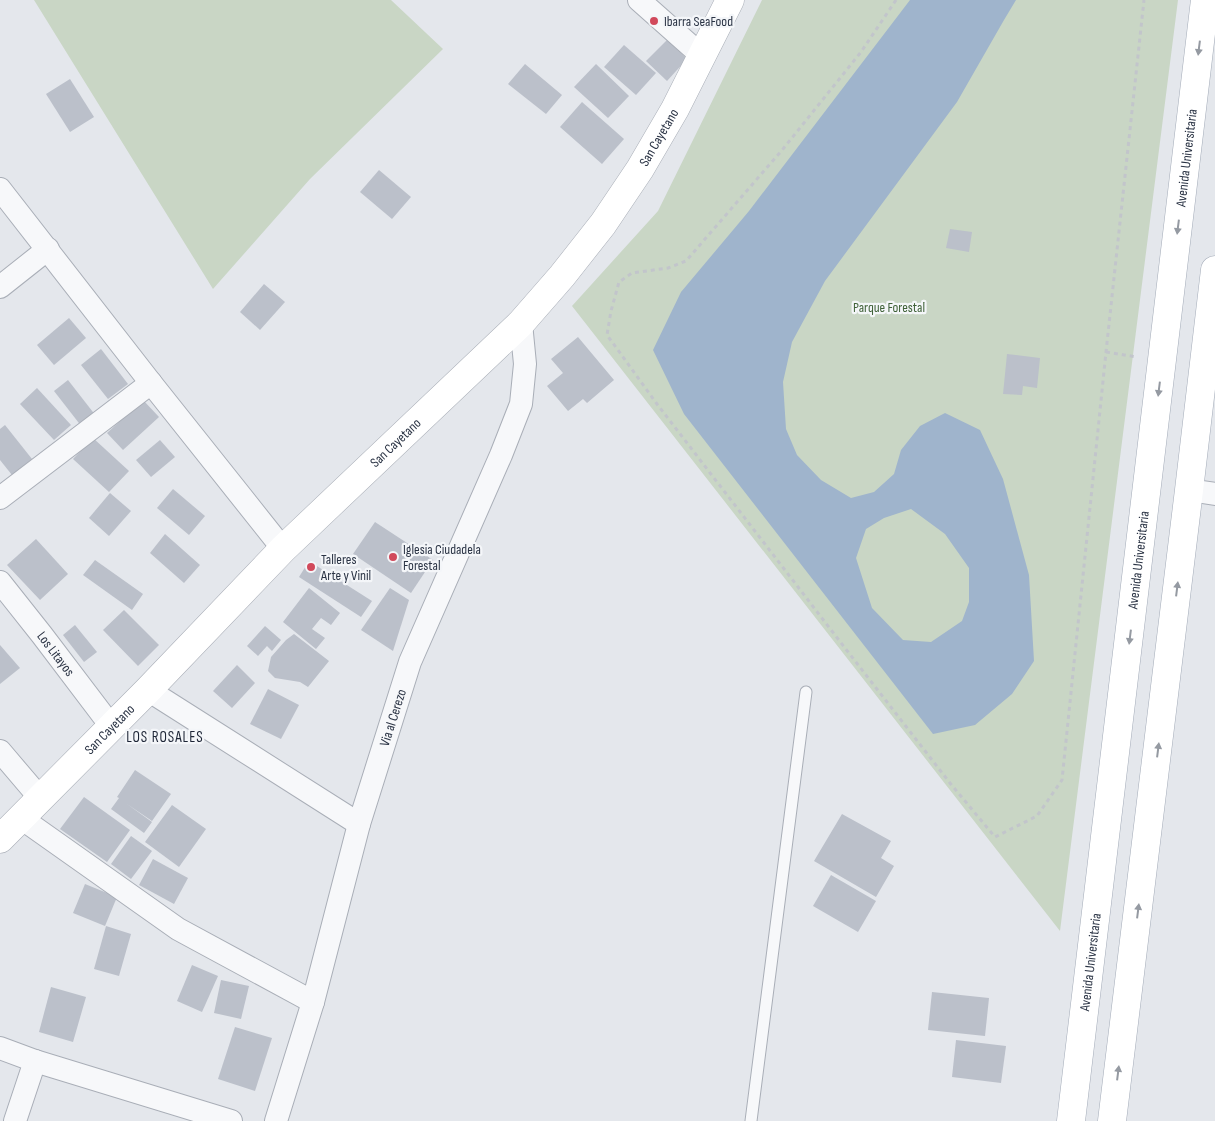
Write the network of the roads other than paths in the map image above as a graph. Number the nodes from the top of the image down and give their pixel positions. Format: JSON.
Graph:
{"nodes":[{"id":1,"x":638,"y":0,"type":"edge"},
{"id":2,"x":730,"y":0,"type":"edge"},
{"id":3,"x":1205,"y":0,"type":"edge"},
{"id":4,"x":702,"y":56,"type":"junction"},
{"id":5,"x":0,"y":189,"type":"edge"},
{"id":6,"x":48,"y":249,"type":"junction"},
{"id":7,"x":1215,"y":270,"type":"edge"},
{"id":8,"x":0,"y":287,"type":"edge"},
{"id":9,"x":520,"y":323,"type":"junction"},
{"id":10,"x":151,"y":383,"type":"junction"},
{"id":11,"x":1202,"y":492,"type":"edge"},
{"id":12,"x":0,"y":498,"type":"edge"},
{"id":13,"x":283,"y":549,"type":"junction"},
{"id":14,"x":0,"y":582,"type":"edge"},
{"id":15,"x":148,"y":690,"type":"junction"},
{"id":16,"x":806,"y":692,"type":"dead end"},
{"id":17,"x":111,"y":726,"type":"junction"},
{"id":18,"x":0,"y":751,"type":"edge"},
{"id":19,"x":40,"y":798,"type":"junction"},
{"id":20,"x":21,"y":818,"type":"junction"},
{"id":21,"x":359,"y":824,"type":"junction"},
{"id":22,"x":0,"y":839,"type":"edge"},
{"id":23,"x":313,"y":1002,"type":"junction"},
{"id":24,"x":0,"y":1048,"type":"edge"},
{"id":25,"x":35,"y":1061,"type":"junction"},
{"id":26,"x":15,"y":1121,"type":"edge"},
{"id":27,"x":231,"y":1121,"type":"edge"},
{"id":28,"x":276,"y":1121,"type":"edge"},
{"id":29,"x":751,"y":1121,"type":"edge"},
{"id":30,"x":1071,"y":1121,"type":"edge"},
{"id":31,"x":1112,"y":1121,"type":"edge"}],
"edges":[{"from":1,"to":4,"type":"street"},
{"from":2,"to":4,"type":"main road","name":"San Cayetano"},
{"from":3,"to":30,"type":"main road","name":"Avenida Universitaria","one_way":true},
{"from":4,"to":9,"type":"main road","name":"San Cayetano"},
{"from":5,"to":6,"type":"street"},
{"from":6,"to":8,"type":"street"},
{"from":6,"to":10,"type":"street"},
{"from":7,"to":11,"type":"main road"},
{"from":9,"to":13,"type":"main road","name":"San Cayetano"},
{"from":9,"to":21,"type":"street","name":"Via al Cerezo"},
{"from":10,"to":12,"type":"street"},
{"from":10,"to":13,"type":"street"},
{"from":31,"to":11,"type":"main road","one_way":true},
{"from":13,"to":15,"type":"main road","name":"San Cayetano"},
{"from":14,"to":17,"type":"street","name":"Los Litayos"},
{"from":15,"to":17,"type":"main road","name":"San Cayetano"},
{"from":15,"to":21,"type":"street"},
{"from":16,"to":29,"type":"lane"},
{"from":17,"to":19,"type":"main road","name":"San Cayetano"},
{"from":18,"to":19,"type":"street"},
{"from":19,"to":20,"type":"main road","name":"San Cayetano"},
{"from":20,"to":22,"type":"main road","name":"San Cayetano"},
{"from":20,"to":23,"type":"street"},
{"from":21,"to":23,"type":"street","name":"Via al Cerezo"},
{"from":23,"to":28,"type":"street","name":"Via al Cerezo"},
{"from":24,"to":25,"type":"street"},
{"from":25,"to":26,"type":"street"},
{"from":25,"to":27,"type":"street"}]}
